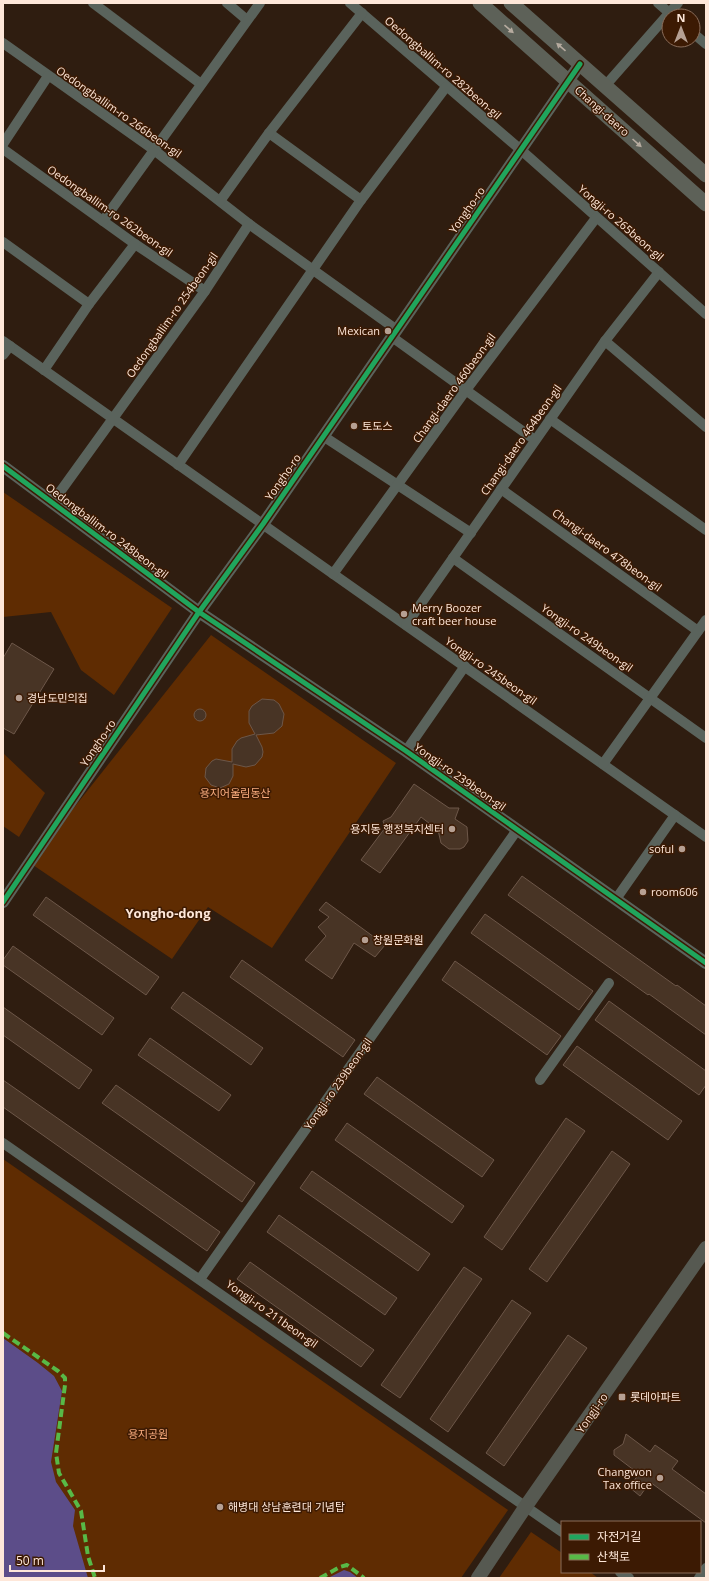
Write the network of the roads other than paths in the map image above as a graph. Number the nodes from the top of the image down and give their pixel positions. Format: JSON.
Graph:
{"nodes":[{"id":1,"x":93,"y":3,"type":"edge"},
{"id":2,"x":227,"y":3,"type":"edge"},
{"id":3,"x":260,"y":3,"type":"edge"},
{"id":4,"x":350,"y":3,"type":"edge"},
{"id":5,"x":480,"y":3,"type":"edge"},
{"id":6,"x":511,"y":3,"type":"edge"},
{"id":7,"x":362,"y":14,"type":"junction"},
{"id":8,"x":247,"y":20,"type":"junction"},
{"id":9,"x":661,"y":25,"type":"edge"},
{"id":10,"x":3,"y":43,"type":"edge"},
{"id":11,"x":580,"y":64,"type":"junction"},
{"id":12,"x":48,"y":76,"type":"junction"},
{"id":13,"x":569,"y":81,"type":"junction"},
{"id":14,"x":201,"y":84,"type":"junction"},
{"id":15,"x":605,"y":86,"type":"junction"},
{"id":16,"x":446,"y":87,"type":"junction"},
{"id":17,"x":269,"y":133,"type":"junction"},
{"id":18,"x":3,"y":144,"type":"edge"},
{"id":19,"x":3,"y":149,"type":"edge"},
{"id":20,"x":154,"y":150,"type":"junction"},
{"id":21,"x":520,"y":150,"type":"junction"},
{"id":22,"x":706,"y":175,"type":"edge"},
{"id":23,"x":361,"y":200,"type":"junction"},
{"id":24,"x":220,"y":201,"type":"junction"},
{"id":25,"x":706,"y":204,"type":"edge"},
{"id":26,"x":596,"y":218,"type":"junction"},
{"id":27,"x":103,"y":221,"type":"junction"},
{"id":28,"x":249,"y":224,"type":"junction"},
{"id":29,"x":3,"y":242,"type":"edge"},
{"id":30,"x":135,"y":244,"type":"junction"},
{"id":31,"x":314,"y":270,"type":"junction"},
{"id":32,"x":659,"y":272,"type":"junction"},
{"id":33,"x":205,"y":291,"type":"junction"},
{"id":34,"x":90,"y":304,"type":"junction"},
{"id":35,"x":706,"y":314,"type":"edge"},
{"id":36,"x":394,"y":334,"type":"junction"},
{"id":37,"x":605,"y":341,"type":"junction"},
{"id":38,"x":6,"y":343,"type":"edge"},
{"id":39,"x":3,"y":355,"type":"edge"},
{"id":40,"x":44,"y":370,"type":"junction"},
{"id":41,"x":466,"y":390,"type":"junction"},
{"id":42,"x":113,"y":418,"type":"junction"},
{"id":43,"x":550,"y":419,"type":"junction"},
{"id":44,"x":706,"y":427,"type":"edge"},
{"id":45,"x":323,"y":436,"type":"junction"},
{"id":46,"x":535,"y":440,"type":"junction"},
{"id":47,"x":178,"y":465,"type":"junction"},
{"id":48,"x":3,"y":466,"type":"edge"},
{"id":49,"x":398,"y":485,"type":"junction"},
{"id":50,"x":501,"y":489,"type":"junction"},
{"id":51,"x":52,"y":503,"type":"junction"},
{"id":52,"x":263,"y":524,"type":"junction"},
{"id":53,"x":706,"y":530,"type":"edge"},
{"id":54,"x":471,"y":533,"type":"junction"},
{"id":55,"x":453,"y":558,"type":"junction"},
{"id":56,"x":334,"y":574,"type":"junction"},
{"id":57,"x":199,"y":612,"type":"junction"},
{"id":58,"x":706,"y":620,"type":"edge"},
{"id":59,"x":406,"y":625,"type":"junction"},
{"id":60,"x":698,"y":631,"type":"junction"},
{"id":61,"x":465,"y":666,"type":"junction"},
{"id":62,"x":650,"y":698,"type":"junction"},
{"id":63,"x":706,"y":738,"type":"edge"},
{"id":64,"x":406,"y":751,"type":"junction"},
{"id":65,"x":603,"y":764,"type":"junction"},
{"id":66,"x":675,"y":815,"type":"junction"},
{"id":67,"x":518,"y":830,"type":"junction"},
{"id":68,"x":706,"y":837,"type":"edge"},
{"id":69,"x":616,"y":900,"type":"junction"},
{"id":70,"x":3,"y":902,"type":"edge"},
{"id":71,"x":706,"y":963,"type":"edge"},
{"id":72,"x":609,"y":983,"type":"dead end"},
{"id":73,"x":540,"y":1080,"type":"dead end"},
{"id":74,"x":3,"y":1143,"type":"edge"},
{"id":75,"x":706,"y":1248,"type":"edge"},
{"id":76,"x":200,"y":1279,"type":"junction"},
{"id":77,"x":526,"y":1506,"type":"junction"},
{"id":78,"x":561,"y":1531,"type":"edge"},
{"id":79,"x":706,"y":1568,"type":"edge"},
{"id":80,"x":478,"y":1578,"type":"edge"},
{"id":81,"x":699,"y":1578,"type":"edge"}],
"edges":[{"from":1,"to":14,"type":"street"},
{"from":2,"to":8,"type":"street"},
{"from":3,"to":8,"type":"street"},
{"from":4,"to":7,"type":"street","name":"Oedongballim-ro 282beon-gil"},
{"from":5,"to":13,"type":"main road","name":"Changi-daero","one_way":true},
{"from":11,"to":6,"type":"main road","name":"Changi-daero","one_way":true},
{"from":7,"to":16,"type":"street","name":"Oedongballim-ro 282beon-gil"},
{"from":7,"to":17,"type":"street"},
{"from":8,"to":14,"type":"street"},
{"from":9,"to":15,"type":"street"},
{"from":10,"to":12,"type":"street","name":"Oedongballim-ro 266beon-gil"},
{"from":11,"to":13,"type":"street","name":"Yongho-ro"},
{"from":11,"to":15,"type":"main road","name":"Changi-daero"},
{"from":12,"to":18,"type":"street"},
{"from":12,"to":20,"type":"street","name":"Oedongballim-ro 266beon-gil"},
{"from":13,"to":21,"type":"street","name":"Yongho-ro"},
{"from":13,"to":25,"type":"main road","name":"Changi-daero","one_way":true},
{"from":14,"to":20,"type":"street"},
{"from":15,"to":22,"type":"main road","name":"Changi-daero"},
{"from":16,"to":21,"type":"street","name":"Oedongballim-ro 282beon-gil"},
{"from":16,"to":23,"type":"street"},
{"from":17,"to":23,"type":"street"},
{"from":17,"to":24,"type":"street"},
{"from":19,"to":27,"type":"street","name":"Oedongballim-ro 262beon-gil"},
{"from":20,"to":24,"type":"street","name":"Oedongballim-ro 266beon-gil"},
{"from":20,"to":27,"type":"street"},
{"from":21,"to":26,"type":"street","name":"Yongji-ro 265beon-gil"},
{"from":21,"to":36,"type":"street","name":"Yongho-ro"},
{"from":23,"to":31,"type":"street"},
{"from":24,"to":28,"type":"street","name":"Oedongballim-ro 266beon-gil"},
{"from":26,"to":32,"type":"street","name":"Yongji-ro 265beon-gil"},
{"from":26,"to":41,"type":"street","name":"Changi-daero 460beon-gil"},
{"from":27,"to":30,"type":"street","name":"Oedongballim-ro 262beon-gil"},
{"from":28,"to":31,"type":"street","name":"Oedongballim-ro 266beon-gil"},
{"from":28,"to":33,"type":"street","name":"Oedongballim-ro 254beon-gil"},
{"from":29,"to":34,"type":"street"},
{"from":30,"to":33,"type":"street","name":"Oedongballim-ro 262beon-gil"},
{"from":30,"to":34,"type":"street"},
{"from":31,"to":36,"type":"street","name":"Oedongballim-ro 266beon-gil"},
{"from":31,"to":47,"type":"street"},
{"from":32,"to":35,"type":"street","name":"Yongji-ro 265beon-gil"},
{"from":32,"to":37,"type":"street","name":"Changi-daero 464beon-gil"},
{"from":33,"to":42,"type":"street","name":"Oedongballim-ro 254beon-gil"},
{"from":34,"to":40,"type":"street"},
{"from":36,"to":41,"type":"street","name":"Oedongballim-ro 266beon-gil"},
{"from":36,"to":45,"type":"street","name":"Yongho-ro"},
{"from":37,"to":43,"type":"street","name":"Changi-daero 464beon-gil"},
{"from":37,"to":44,"type":"street"},
{"from":38,"to":39,"type":"street"},
{"from":38,"to":40,"type":"street"},
{"from":40,"to":42,"type":"street"},
{"from":41,"to":46,"type":"street","name":"Oedongballim-ro 266beon-gil"},
{"from":41,"to":49,"type":"street","name":"Changi-daero 460beon-gil"},
{"from":42,"to":47,"type":"street"},
{"from":42,"to":51,"type":"street","name":"Oedongballim-ro 254beon-gil"},
{"from":43,"to":46,"type":"street","name":"Changi-daero 464beon-gil"},
{"from":43,"to":53,"type":"street"},
{"from":45,"to":49,"type":"street"},
{"from":45,"to":52,"type":"street","name":"Yongho-ro"},
{"from":46,"to":50,"type":"street","name":"Changi-daero 464beon-gil"},
{"from":47,"to":52,"type":"street"},
{"from":48,"to":51,"type":"street","name":"Oedongballim-ro 248beon-gil"},
{"from":49,"to":54,"type":"street"},
{"from":49,"to":56,"type":"street","name":"Changi-daero 460beon-gil"},
{"from":50,"to":54,"type":"street","name":"Changi-daero 464beon-gil"},
{"from":50,"to":60,"type":"street","name":"Changi-daero 478beon-gil"},
{"from":51,"to":57,"type":"street","name":"Oedongballim-ro 248beon-gil"},
{"from":52,"to":56,"type":"street","name":"Yongji-ro 245beon-gil"},
{"from":52,"to":57,"type":"street","name":"Yongho-ro"},
{"from":54,"to":55,"type":"street","name":"Changi-daero 464beon-gil"},
{"from":55,"to":59,"type":"street","name":"Changi-daero 464beon-gil"},
{"from":55,"to":62,"type":"street","name":"Yongji-ro 249beon-gil"},
{"from":56,"to":59,"type":"street","name":"Yongji-ro 245beon-gil"},
{"from":57,"to":64,"type":"street","name":"Yongji-ro 239beon-gil"},
{"from":57,"to":70,"type":"street","name":"Yongho-ro"},
{"from":58,"to":60,"type":"street"},
{"from":59,"to":61,"type":"street","name":"Yongji-ro 245beon-gil"},
{"from":60,"to":62,"type":"street"},
{"from":61,"to":64,"type":"street"},
{"from":61,"to":65,"type":"street","name":"Yongji-ro 245beon-gil"},
{"from":62,"to":63,"type":"street","name":"Yongji-ro 249beon-gil"},
{"from":62,"to":65,"type":"street"},
{"from":64,"to":67,"type":"street","name":"Yongji-ro 239beon-gil"},
{"from":65,"to":66,"type":"street","name":"Yongji-ro 245beon-gil"},
{"from":66,"to":68,"type":"street","name":"Yongji-ro 245beon-gil"},
{"from":66,"to":69,"type":"street"},
{"from":67,"to":69,"type":"street","name":"Yongji-ro 239beon-gil"},
{"from":67,"to":76,"type":"street","name":"Yongji-ro 239beon-gil"},
{"from":69,"to":71,"type":"street","name":"Yongji-ro 239beon-gil"},
{"from":72,"to":73,"type":"street"},
{"from":74,"to":76,"type":"street","name":"Yongji-ro 211beon-gil"},
{"from":75,"to":77,"type":"main road","name":"Yongji-ro"},
{"from":76,"to":77,"type":"street","name":"Yongji-ro 211beon-gil"},
{"from":77,"to":78,"type":"street","name":"Yongji-ro 211beon-gil"},
{"from":77,"to":80,"type":"main road","name":"Yongji-ro"},
{"from":79,"to":81,"type":"street"}]}
